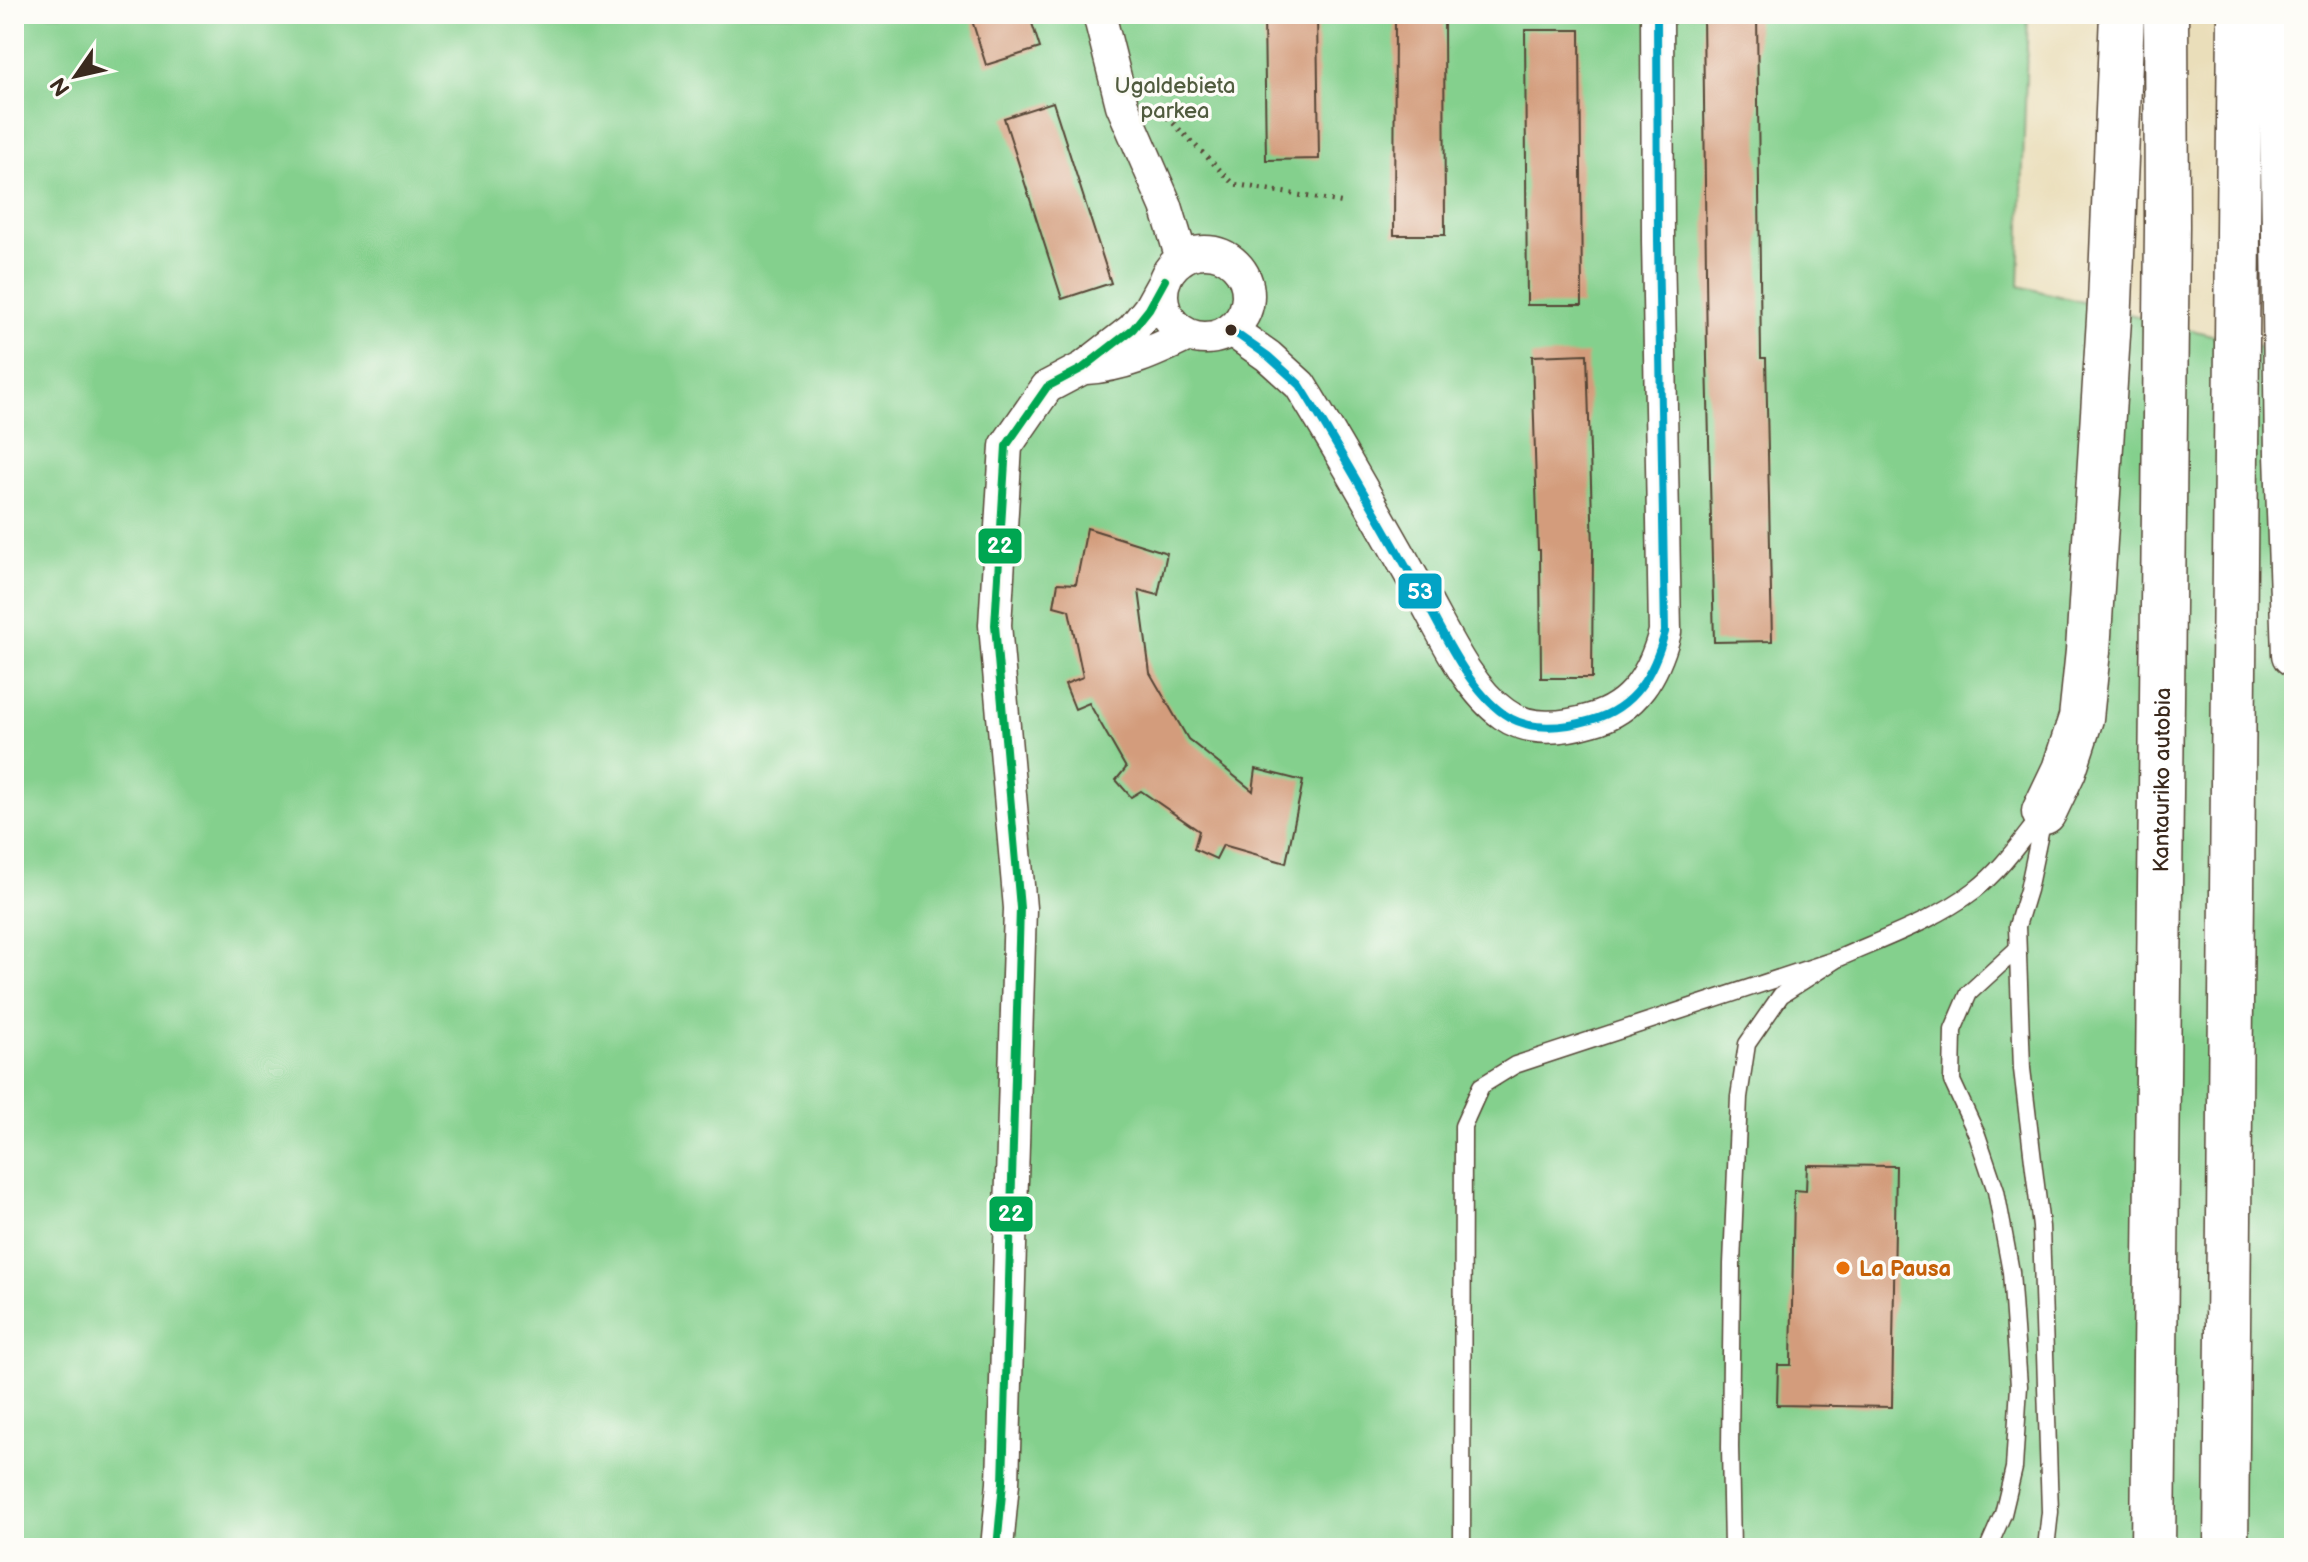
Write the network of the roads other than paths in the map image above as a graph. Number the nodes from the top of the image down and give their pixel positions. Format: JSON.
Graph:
{"nodes":[{"id":1,"x":1099,"y":14,"type":"edge"},
{"id":2,"x":1657,"y":14,"type":"edge"},
{"id":3,"x":2122,"y":14,"type":"edge"},
{"id":4,"x":2166,"y":14,"type":"edge"},
{"id":5,"x":2240,"y":14,"type":"edge"},
{"id":6,"x":2281,"y":14,"type":"edge"},
{"id":7,"x":1173,"y":270,"type":"junction"},
{"id":8,"x":1231,"y":330,"type":"junction"},
{"id":9,"x":1188,"y":335,"type":"junction"},
{"id":10,"x":1083,"y":368,"type":"junction"},
{"id":11,"x":2294,"y":654,"type":"edge"},
{"id":12,"x":2044,"y":812,"type":"junction"},
{"id":13,"x":2017,"y":949,"type":"junction"},
{"id":14,"x":1837,"y":959,"type":"junction"},
{"id":15,"x":997,"y":1548,"type":"edge"},
{"id":16,"x":1462,"y":1548,"type":"edge"},
{"id":17,"x":1732,"y":1548,"type":"edge"},
{"id":18,"x":1988,"y":1548,"type":"edge"},
{"id":19,"x":2046,"y":1548,"type":"edge"},
{"id":20,"x":2153,"y":1548,"type":"edge"},
{"id":21,"x":2226,"y":1548,"type":"edge"}],
"edges":[{"from":1,"to":7,"type":"street"},
{"from":2,"to":8,"type":"street"},
{"from":3,"to":12,"type":"highway"},
{"from":4,"to":20,"type":"highway","name":"Kantauriko autobia"},
{"from":5,"to":21,"type":"highway"},
{"from":6,"to":11,"type":"highway"},
{"from":7,"to":8,"type":"street"},
{"from":7,"to":9,"type":"street"},
{"from":7,"to":10,"type":"street"},
{"from":8,"to":9,"type":"street"},
{"from":9,"to":10,"type":"street"},
{"from":10,"to":15,"type":"street"},
{"from":12,"to":13,"type":"lane"},
{"from":12,"to":14,"type":"lane"},
{"from":13,"to":18,"type":"lane"},
{"from":13,"to":19,"type":"lane"},
{"from":14,"to":16,"type":"lane"},
{"from":14,"to":17,"type":"lane"}]}
